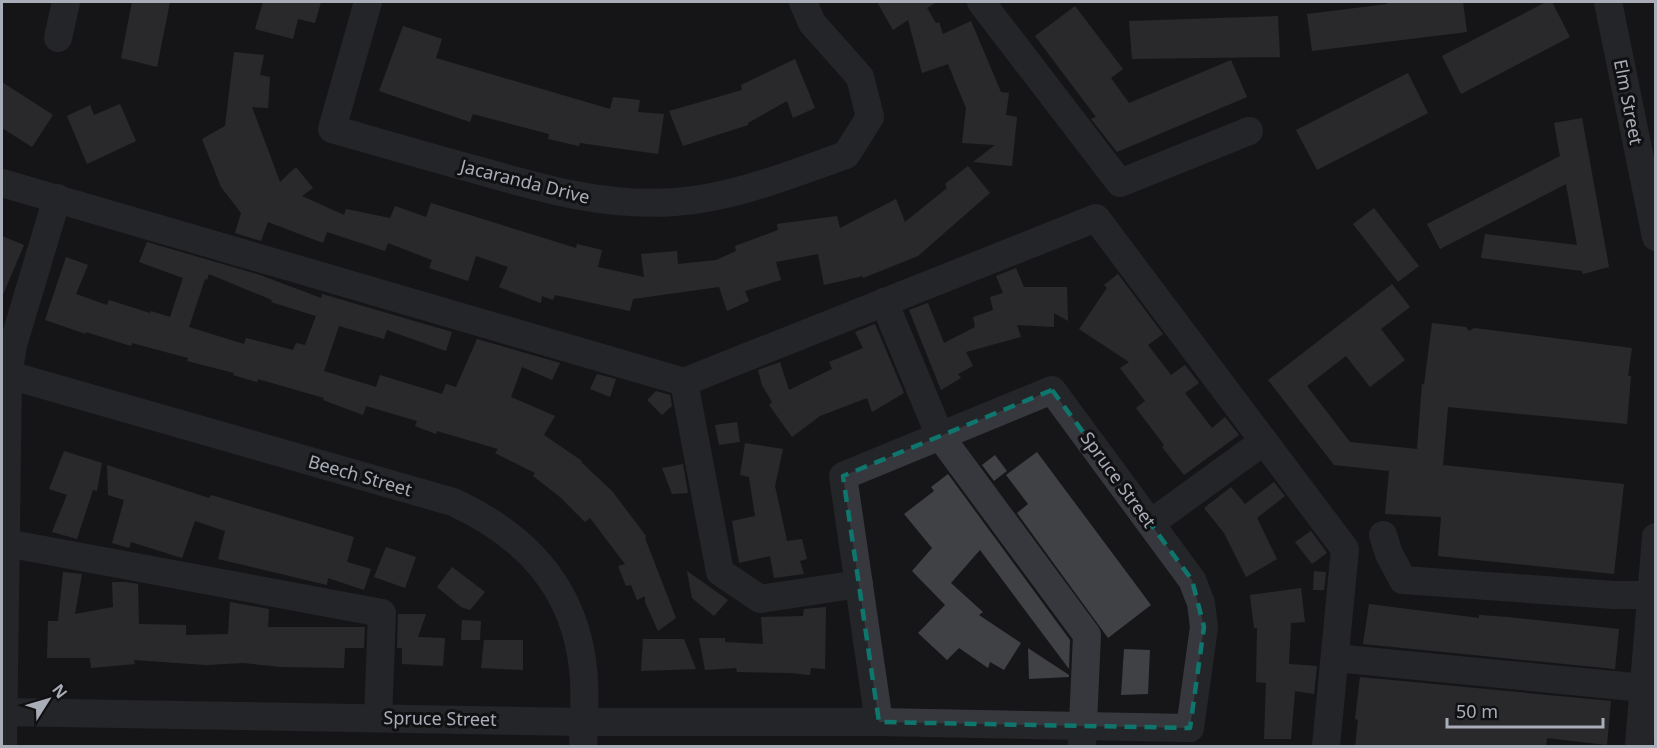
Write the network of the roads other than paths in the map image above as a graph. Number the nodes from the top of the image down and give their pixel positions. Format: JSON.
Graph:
{"nodes":[{"id":1,"x":66,"y":2,"type":"edge"},
{"id":2,"x":368,"y":2,"type":"edge"},
{"id":3,"x":803,"y":2,"type":"edge"},
{"id":4,"x":981,"y":2,"type":"edge"},
{"id":5,"x":1608,"y":2,"type":"edge"},
{"id":6,"x":1626,"y":2,"type":"edge"},
{"id":7,"x":1614,"y":31,"type":"junction"},
{"id":8,"x":58,"y":38,"type":"dead end"},
{"id":9,"x":1249,"y":131,"type":"dead end"},
{"id":10,"x":2,"y":183,"type":"edge"},
{"id":11,"x":57,"y":198,"type":"junction"},
{"id":12,"x":1656,"y":237,"type":"edge"},
{"id":13,"x":884,"y":302,"type":"junction"},
{"id":14,"x":5,"y":374,"type":"edge"},
{"id":15,"x":684,"y":382,"type":"junction"},
{"id":16,"x":940,"y":436,"type":"junction"},
{"id":17,"x":1264,"y":441,"type":"junction"},
{"id":18,"x":1150,"y":524,"type":"junction"},
{"id":19,"x":1383,"y":535,"type":"dead end"},
{"id":20,"x":1656,"y":537,"type":"edge"},
{"id":21,"x":6,"y":543,"type":"junction"},
{"id":22,"x":859,"y":584,"type":"junction"},
{"id":23,"x":1652,"y":595,"type":"junction"},
{"id":24,"x":1335,"y":658,"type":"junction"},
{"id":25,"x":1644,"y":688,"type":"junction"},
{"id":26,"x":2,"y":712,"type":"edge"},
{"id":27,"x":378,"y":718,"type":"junction"},
{"id":28,"x":879,"y":722,"type":"junction"},
{"id":29,"x":584,"y":734,"type":"edge"},
{"id":30,"x":1082,"y":736,"type":"edge"},
{"id":31,"x":3,"y":747,"type":"edge"},
{"id":32,"x":1326,"y":747,"type":"edge"},
{"id":33,"x":1640,"y":747,"type":"edge"}],
"edges":[{"from":1,"to":8,"type":"street"},
{"from":2,"to":3,"type":"street","name":"Jacaranda Drive"},
{"from":4,"to":9,"type":"street"},
{"from":5,"to":7,"type":"street","name":"Elm Street"},
{"from":6,"to":7,"type":"street"},
{"from":7,"to":12,"type":"street","name":"Elm Street"},
{"from":10,"to":11,"type":"street"},
{"from":11,"to":14,"type":"street"},
{"from":11,"to":15,"type":"street"},
{"from":13,"to":15,"type":"street"},
{"from":13,"to":16,"type":"street"},
{"from":13,"to":17,"type":"street"},
{"from":14,"to":21,"type":"street"},
{"from":14,"to":29,"type":"street","name":"Beech Street"},
{"from":15,"to":22,"type":"street"},
{"from":16,"to":18,"type":"street","name":"Spruce Street"},
{"from":16,"to":22,"type":"street","name":"Spruce Street"},
{"from":16,"to":30,"type":"street"},
{"from":17,"to":18,"type":"street"},
{"from":17,"to":24,"type":"street"},
{"from":18,"to":30,"type":"street","name":"Spruce Street"},
{"from":19,"to":23,"type":"street"},
{"from":20,"to":23,"type":"street"},
{"from":21,"to":26,"type":"street"},
{"from":21,"to":27,"type":"street"},
{"from":22,"to":28,"type":"street","name":"Spruce Street"},
{"from":23,"to":25,"type":"street"},
{"from":24,"to":25,"type":"street"},
{"from":24,"to":32,"type":"street"},
{"from":25,"to":33,"type":"street"},
{"from":26,"to":27,"type":"street","name":"Spruce Street"},
{"from":26,"to":31,"type":"street"},
{"from":27,"to":29,"type":"street","name":"Spruce Street"},
{"from":28,"to":29,"type":"street","name":"Spruce Street"},
{"from":28,"to":30,"type":"street","name":"Spruce Street"}]}
